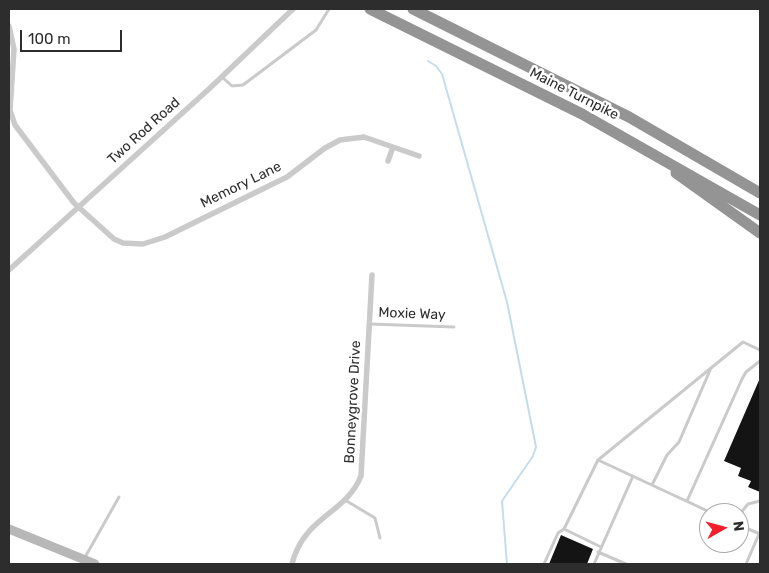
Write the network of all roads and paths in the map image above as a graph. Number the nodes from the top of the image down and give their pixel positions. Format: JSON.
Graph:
{"nodes":[{"id":1,"x":293,"y":9,"type":"edge"},
{"id":2,"x":330,"y":9,"type":"edge"},
{"id":3,"x":370,"y":9,"type":"edge"},
{"id":4,"x":413,"y":9,"type":"edge"},
{"id":5,"x":9,"y":26,"type":"edge"},
{"id":6,"x":222,"y":77,"type":"junction"},
{"id":7,"x":625,"y":138,"type":"junction"},
{"id":8,"x":393,"y":147,"type":"junction"},
{"id":9,"x":419,"y":156,"type":"dead end"},
{"id":10,"x":388,"y":162,"type":"dead end"},
{"id":11,"x":760,"y":193,"type":"edge"},
{"id":12,"x":79,"y":207,"type":"junction"},
{"id":13,"x":760,"y":215,"type":"edge"},
{"id":14,"x":760,"y":233,"type":"edge"},
{"id":15,"x":9,"y":270,"type":"edge"},
{"id":16,"x":372,"y":275,"type":"dead end"},
{"id":17,"x":370,"y":324,"type":"junction"},
{"id":18,"x":454,"y":327,"type":"dead end"},
{"id":19,"x":760,"y":350,"type":"edge"},
{"id":20,"x":760,"y":361,"type":"edge"},
{"id":21,"x":712,"y":366,"type":"junction"},
{"id":22,"x":598,"y":460,"type":"junction"},
{"id":23,"x":633,"y":476,"type":"junction"},
{"id":24,"x":652,"y":485,"type":"junction"},
{"id":25,"x":119,"y":496,"type":"dead end"},
{"id":26,"x":344,"y":500,"type":"junction"},
{"id":27,"x":687,"y":501,"type":"junction"},
{"id":28,"x":699,"y":507,"type":"edge"},
{"id":29,"x":9,"y":528,"type":"edge"},
{"id":30,"x":564,"y":529,"type":"junction"},
{"id":31,"x":760,"y":534,"type":"edge"},
{"id":32,"x":380,"y":538,"type":"dead end"},
{"id":33,"x":601,"y":547,"type":"junction"},
{"id":34,"x":598,"y":552,"type":"junction"},
{"id":35,"x":83,"y":560,"type":"junction"},
{"id":36,"x":95,"y":564,"type":"edge"},
{"id":37,"x":292,"y":564,"type":"edge"},
{"id":38,"x":544,"y":564,"type":"edge"},
{"id":39,"x":594,"y":564,"type":"edge"},
{"id":40,"x":626,"y":564,"type":"edge"},
{"id":41,"x":746,"y":564,"type":"edge"}],
"edges":[{"from":1,"to":6,"type":"street","name":"Two Rod Road"},
{"from":2,"to":6,"type":"lane"},
{"from":3,"to":7,"type":"highway","name":"Maine Turnpike"},
{"from":4,"to":11,"type":"highway","name":"Maine Turnpike"},
{"from":5,"to":12,"type":"street","name":"Memory Lane"},
{"from":6,"to":12,"type":"street","name":"Two Rod Road"},
{"from":7,"to":13,"type":"highway","name":"Maine Turnpike"},
{"from":7,"to":14,"type":"highway"},
{"from":8,"to":9,"type":"street","name":"Memory Lane"},
{"from":8,"to":10,"type":"street"},
{"from":8,"to":12,"type":"street","name":"Memory Lane"},
{"from":12,"to":15,"type":"street","name":"Two Rod Road"},
{"from":16,"to":17,"type":"street","name":"Bonneygrove Drive"},
{"from":17,"to":18,"type":"lane","name":"Moxie Way"},
{"from":17,"to":26,"type":"street","name":"Bonneygrove Drive"},
{"from":19,"to":21,"type":"lane"},
{"from":20,"to":27,"type":"lane"},
{"from":21,"to":22,"type":"lane"},
{"from":21,"to":24,"type":"lane"},
{"from":22,"to":23,"type":"lane"},
{"from":22,"to":30,"type":"lane"},
{"from":23,"to":24,"type":"lane"},
{"from":23,"to":33,"type":"lane"},
{"from":24,"to":27,"type":"lane"},
{"from":25,"to":35,"type":"lane"},
{"from":26,"to":32,"type":"lane"},
{"from":26,"to":37,"type":"street","name":"Bonneygrove Drive"},
{"from":27,"to":28,"type":"lane"},
{"from":29,"to":35,"type":"main road"},
{"from":30,"to":33,"type":"lane"},
{"from":30,"to":38,"type":"lane"},
{"from":31,"to":41,"type":"lane"},
{"from":33,"to":34,"type":"lane"},
{"from":34,"to":39,"type":"lane"},
{"from":34,"to":40,"type":"lane"},
{"from":35,"to":36,"type":"main road"}]}
